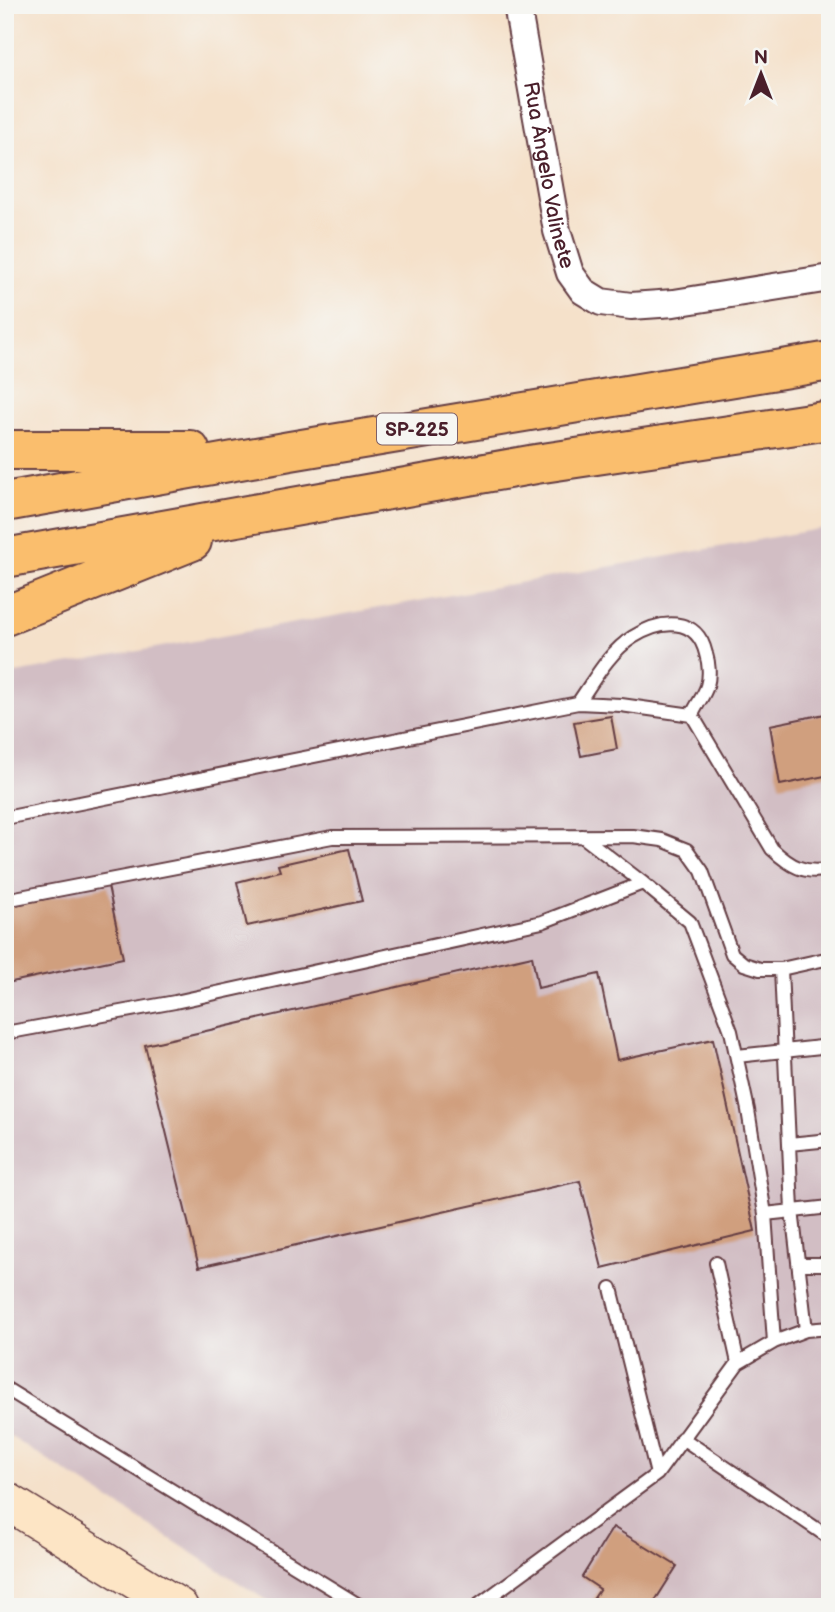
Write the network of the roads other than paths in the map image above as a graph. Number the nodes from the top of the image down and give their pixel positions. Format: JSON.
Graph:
{"nodes":[{"id":1,"x":517,"y":5,"type":"edge"},
{"id":2,"x":830,"y":278,"type":"edge"},
{"id":3,"x":830,"y":360,"type":"edge"},
{"id":4,"x":830,"y":420,"type":"edge"},
{"id":5,"x":5,"y":450,"type":"edge"},
{"id":6,"x":290,"y":451,"type":"junction"},
{"id":7,"x":5,"y":502,"type":"edge"},
{"id":8,"x":270,"y":510,"type":"junction"},
{"id":9,"x":5,"y":558,"type":"edge"},
{"id":10,"x":5,"y":616,"type":"edge"},
{"id":11,"x":578,"y":703,"type":"junction"},
{"id":12,"x":692,"y":715,"type":"junction"},
{"id":13,"x":5,"y":818,"type":"edge"},
{"id":14,"x":582,"y":836,"type":"junction"},
{"id":15,"x":830,"y":869,"type":"edge"},
{"id":16,"x":643,"y":883,"type":"junction"},
{"id":17,"x":5,"y":900,"type":"edge"},
{"id":18,"x":830,"y":958,"type":"edge"},
{"id":19,"x":781,"y":969,"type":"junction"},
{"id":20,"x":5,"y":1033,"type":"edge"},
{"id":21,"x":830,"y":1046,"type":"edge"},
{"id":22,"x":784,"y":1052,"type":"junction"},
{"id":23,"x":737,"y":1056,"type":"junction"},
{"id":24,"x":830,"y":1140,"type":"edge"},
{"id":25,"x":789,"y":1144,"type":"junction"},
{"id":26,"x":830,"y":1207,"type":"edge"},
{"id":27,"x":792,"y":1210,"type":"junction"},
{"id":28,"x":765,"y":1214,"type":"junction"},
{"id":29,"x":716,"y":1263,"type":"dead end"},
{"id":30,"x":799,"y":1264,"type":"junction"},
{"id":31,"x":830,"y":1264,"type":"edge"},
{"id":32,"x":611,"y":1288,"type":"dead end"},
{"id":33,"x":830,"y":1328,"type":"edge"},
{"id":34,"x":806,"y":1330,"type":"junction"},
{"id":35,"x":774,"y":1342,"type":"junction"},
{"id":36,"x":738,"y":1363,"type":"junction"},
{"id":37,"x":5,"y":1388,"type":"edge"},
{"id":38,"x":682,"y":1438,"type":"junction"},
{"id":39,"x":657,"y":1474,"type":"junction"},
{"id":40,"x":5,"y":1500,"type":"edge"},
{"id":41,"x":830,"y":1538,"type":"edge"},
{"id":42,"x":179,"y":1607,"type":"edge"},
{"id":43,"x":362,"y":1607,"type":"edge"},
{"id":44,"x":476,"y":1607,"type":"edge"}],
"edges":[{"from":1,"to":2,"type":"street","name":"Rua Ângelo Valinete"},
{"from":3,"to":6,"type":"highway","number":"SP-225"},
{"from":4,"to":8,"type":"highway"},
{"from":5,"to":6,"type":"highway"},
{"from":6,"to":7,"type":"highway","number":"SP-225"},
{"from":8,"to":9,"type":"highway"},
{"from":8,"to":10,"type":"highway"},
{"from":11,"to":12,"type":"lane"},
{"from":11,"to":12,"type":"lane"},
{"from":11,"to":13,"type":"lane"},
{"from":12,"to":15,"type":"lane"},
{"from":14,"to":16,"type":"lane"},
{"from":14,"to":17,"type":"lane"},
{"from":14,"to":19,"type":"lane"},
{"from":16,"to":20,"type":"lane"},
{"from":16,"to":23,"type":"lane"},
{"from":18,"to":19,"type":"lane"},
{"from":19,"to":22,"type":"lane"},
{"from":21,"to":22,"type":"lane"},
{"from":22,"to":23,"type":"lane"},
{"from":22,"to":25,"type":"lane"},
{"from":23,"to":28,"type":"lane"},
{"from":24,"to":25,"type":"lane"},
{"from":25,"to":27,"type":"lane"},
{"from":26,"to":27,"type":"lane"},
{"from":27,"to":28,"type":"lane"},
{"from":27,"to":30,"type":"lane"},
{"from":28,"to":35,"type":"lane"},
{"from":29,"to":36,"type":"lane"},
{"from":30,"to":31,"type":"lane"},
{"from":30,"to":34,"type":"lane"},
{"from":32,"to":39,"type":"lane"},
{"from":33,"to":34,"type":"lane"},
{"from":34,"to":35,"type":"lane"},
{"from":35,"to":36,"type":"lane"},
{"from":36,"to":38,"type":"lane"},
{"from":37,"to":43,"type":"lane"},
{"from":38,"to":39,"type":"lane"},
{"from":38,"to":41,"type":"lane"},
{"from":39,"to":44,"type":"lane"},
{"from":40,"to":42,"type":"street"}]}
